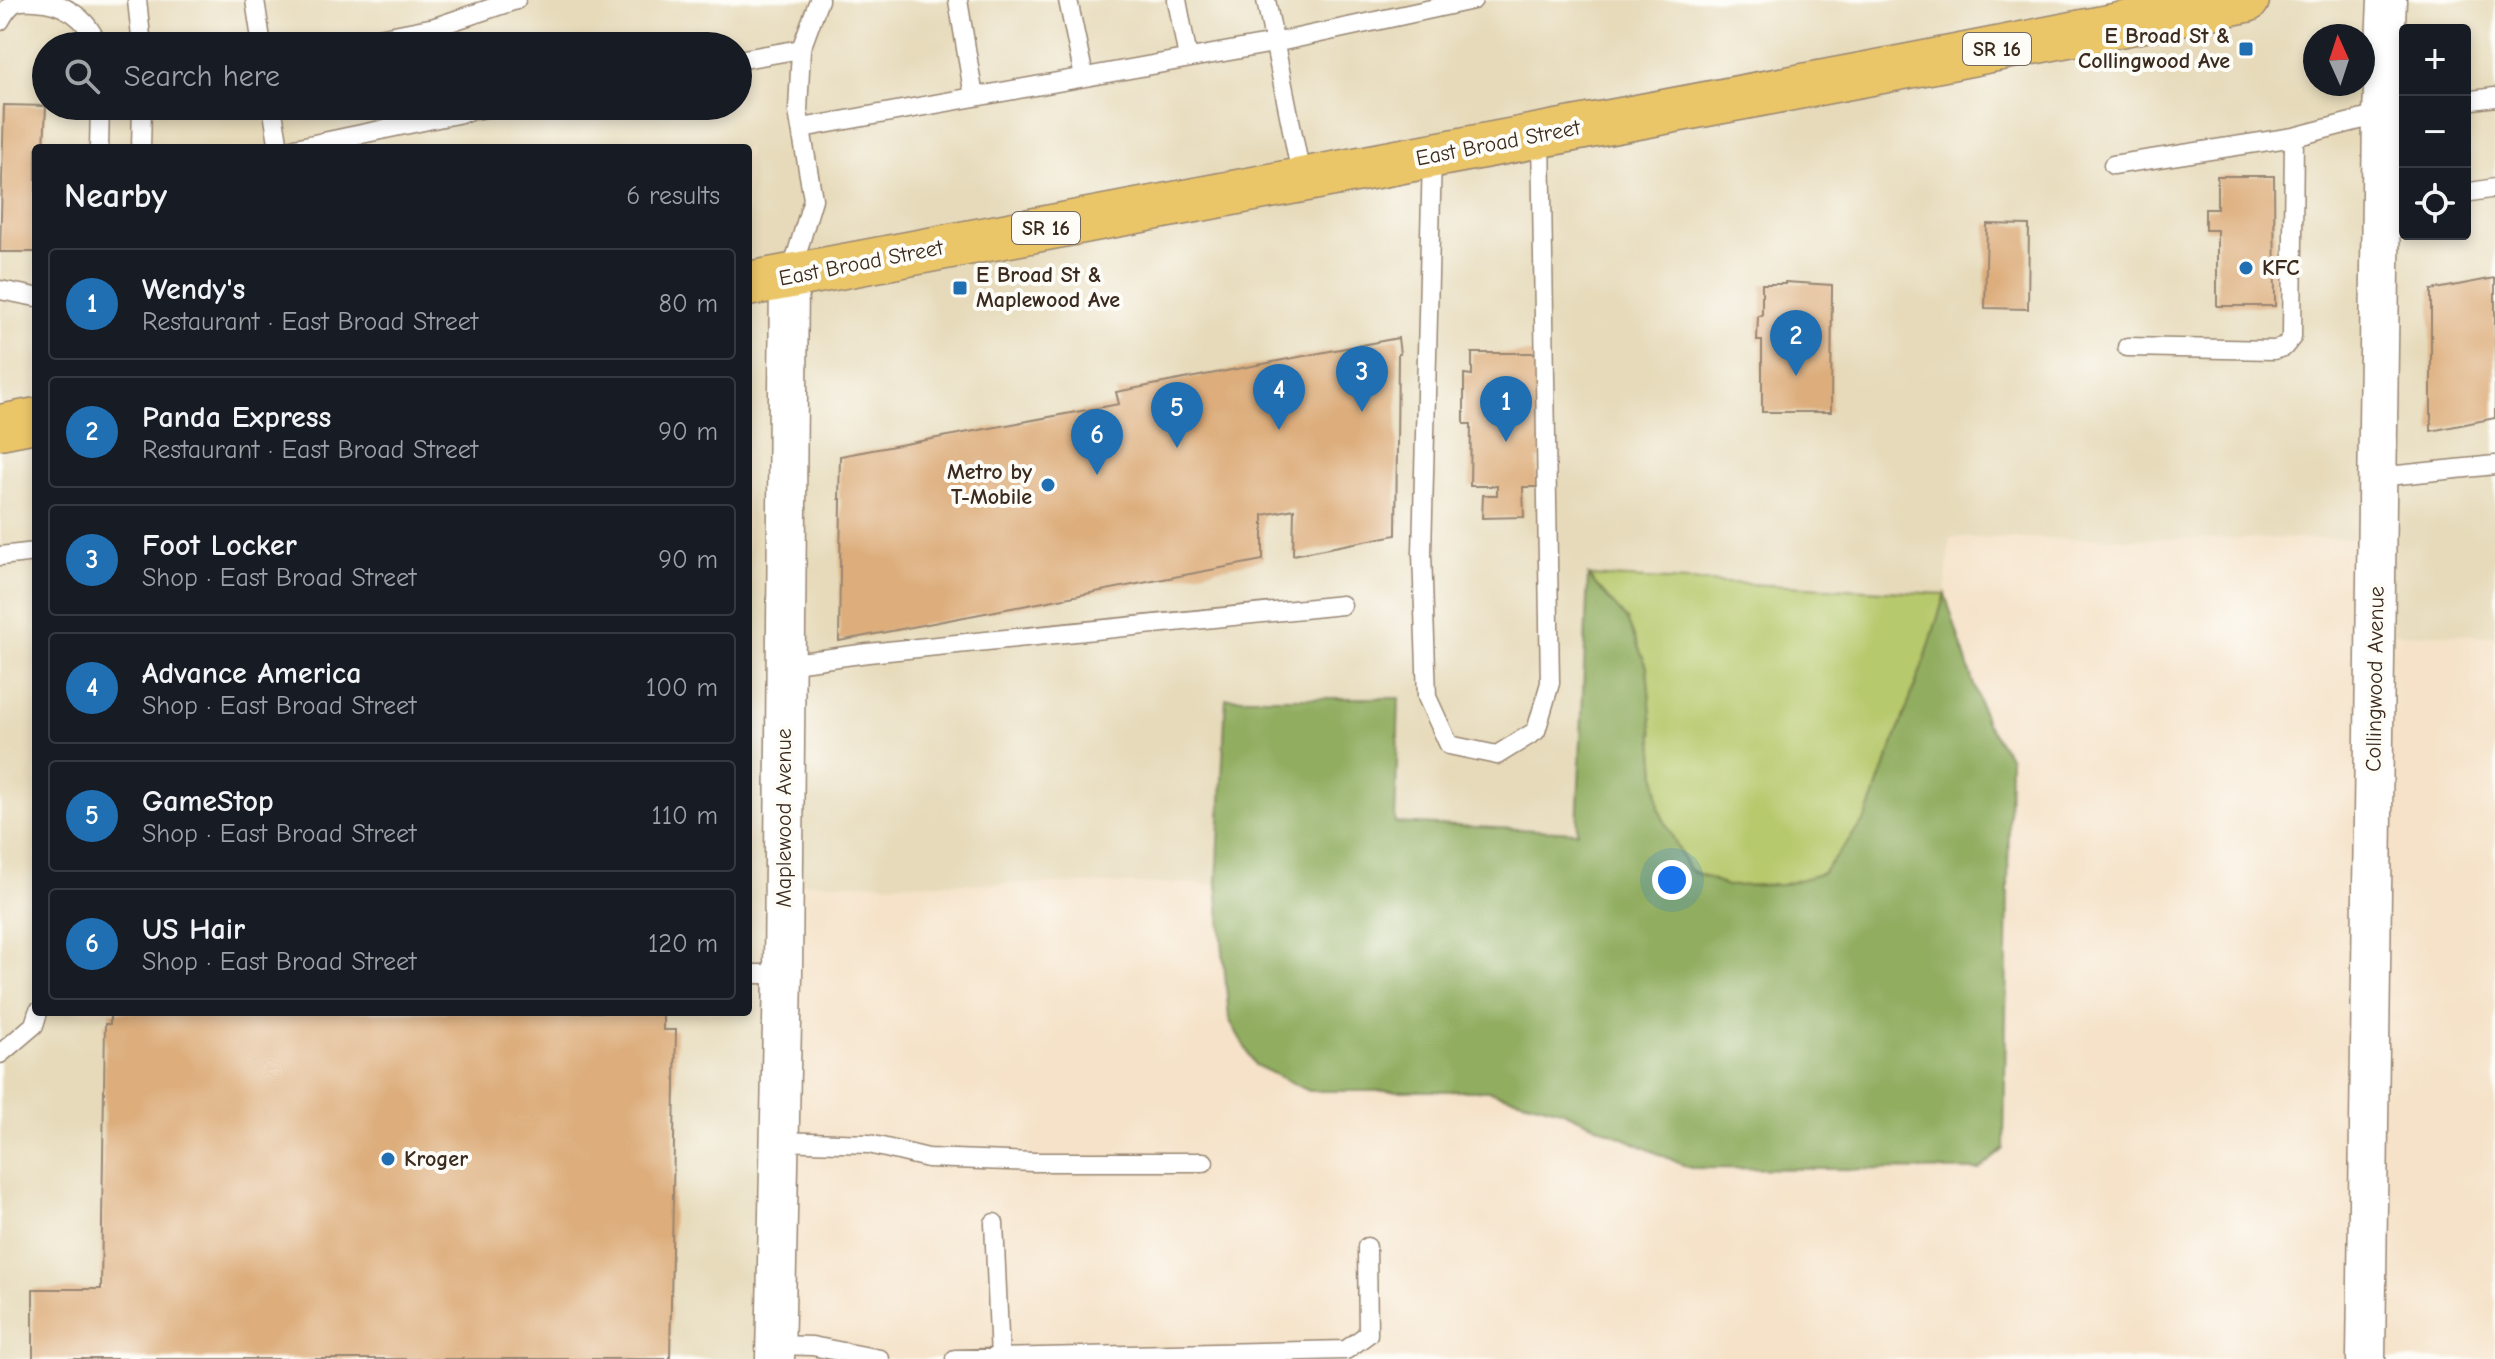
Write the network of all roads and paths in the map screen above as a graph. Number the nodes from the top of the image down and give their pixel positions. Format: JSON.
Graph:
{"nodes":[{"id":1,"x":137,"y":0,"type":"edge"},
{"id":2,"x":255,"y":0,"type":"edge"},
{"id":3,"x":516,"y":0,"type":"edge"},
{"id":4,"x":819,"y":0,"type":"edge"},
{"id":5,"x":958,"y":0,"type":"edge"},
{"id":6,"x":1068,"y":0,"type":"edge"},
{"id":7,"x":1177,"y":0,"type":"edge"},
{"id":8,"x":1266,"y":0,"type":"edge"},
{"id":9,"x":1473,"y":0,"type":"edge"},
{"id":10,"x":2247,"y":0,"type":"edge"},
{"id":11,"x":2387,"y":0,"type":"edge"},
{"id":12,"x":0,"y":21,"type":"edge"},
{"id":13,"x":90,"y":32,"type":"edge"},
{"id":14,"x":140,"y":32,"type":"edge"},
{"id":15,"x":260,"y":32,"type":"edge"},
{"id":16,"x":409,"y":32,"type":"edge"},
{"id":17,"x":1274,"y":43,"type":"junction"},
{"id":18,"x":801,"y":49,"type":"junction"},
{"id":19,"x":752,"y":58,"type":"edge"},
{"id":20,"x":1188,"y":58,"type":"junction"},
{"id":21,"x":1084,"y":77,"type":"junction"},
{"id":22,"x":974,"y":97,"type":"junction"},
{"id":23,"x":2495,"y":97,"type":"edge"},
{"id":24,"x":2471,"y":100,"type":"edge"},
{"id":25,"x":2393,"y":112,"type":"edge"},
{"id":26,"x":100,"y":120,"type":"edge"},
{"id":27,"x":142,"y":120,"type":"edge"},
{"id":28,"x":274,"y":120,"type":"edge"},
{"id":29,"x":428,"y":120,"type":"edge"},
{"id":30,"x":802,"y":128,"type":"junction"},
{"id":31,"x":1541,"y":135,"type":"junction"},
{"id":32,"x":2294,"y":137,"type":"junction"},
{"id":33,"x":99,"y":144,"type":"edge"},
{"id":34,"x":141,"y":144,"type":"edge"},
{"id":35,"x":278,"y":144,"type":"edge"},
{"id":36,"x":314,"y":144,"type":"edge"},
{"id":37,"x":1432,"y":156,"type":"junction"},
{"id":38,"x":2113,"y":165,"type":"dead end"},
{"id":39,"x":1302,"y":180,"type":"junction"},
{"id":40,"x":2495,"y":188,"type":"edge"},
{"id":41,"x":2471,"y":192,"type":"edge"},
{"id":42,"x":769,"y":280,"type":"edge"},
{"id":43,"x":0,"y":290,"type":"edge"},
{"id":44,"x":32,"y":296,"type":"edge"},
{"id":45,"x":2127,"y":347,"type":"dead end"},
{"id":46,"x":32,"y":421,"type":"edge"},
{"id":47,"x":0,"y":427,"type":"edge"},
{"id":48,"x":2495,"y":465,"type":"edge"},
{"id":49,"x":2378,"y":477,"type":"junction"},
{"id":50,"x":32,"y":552,"type":"edge"},
{"id":51,"x":0,"y":556,"type":"edge"},
{"id":52,"x":1342,"y":605,"type":"dead end"},
{"id":53,"x":786,"y":664,"type":"junction"},
{"id":54,"x":766,"y":974,"type":"edge"},
{"id":55,"x":37,"y":1016,"type":"edge"},
{"id":56,"x":0,"y":1054,"type":"edge"},
{"id":57,"x":780,"y":1141,"type":"junction"},
{"id":58,"x":1204,"y":1162,"type":"dead end"},
{"id":59,"x":994,"y":1223,"type":"dead end"},
{"id":60,"x":1367,"y":1247,"type":"dead end"},
{"id":61,"x":775,"y":1352,"type":"edge"},
{"id":62,"x":1000,"y":1358,"type":"edge"},
{"id":63,"x":880,"y":1359,"type":"edge"},
{"id":64,"x":955,"y":1359,"type":"edge"},
{"id":65,"x":2366,"y":1359,"type":"edge"}],
"edges":[{"from":1,"to":14,"type":"lane"},
{"from":2,"to":15,"type":"lane"},
{"from":3,"to":16,"type":"lane"},
{"from":4,"to":18,"type":"lane"},
{"from":5,"to":22,"type":"lane"},
{"from":6,"to":21,"type":"lane"},
{"from":7,"to":20,"type":"lane"},
{"from":8,"to":17,"type":"lane"},
{"from":9,"to":17,"type":"lane"},
{"from":10,"to":31,"type":"main road","name":"East Broad Street","number":"SR 16"},
{"from":11,"to":25,"type":"street","name":"Collingwood Avenue"},
{"from":12,"to":13,"type":"lane"},
{"from":17,"to":20,"type":"lane"},
{"from":17,"to":39,"type":"lane"},
{"from":18,"to":19,"type":"lane"},
{"from":18,"to":30,"type":"lane"},
{"from":20,"to":21,"type":"lane"},
{"from":21,"to":22,"type":"lane"},
{"from":22,"to":30,"type":"lane"},
{"from":23,"to":24,"type":"lane"},
{"from":25,"to":32,"type":"lane"},
{"from":25,"to":49,"type":"street","name":"Collingwood Avenue"},
{"from":26,"to":33,"type":"lane"},
{"from":27,"to":34,"type":"lane"},
{"from":28,"to":35,"type":"lane"},
{"from":29,"to":36,"type":"lane"},
{"from":30,"to":42,"type":"lane"},
{"from":31,"to":37,"type":"main road","name":"East Broad Street","number":"SR 16"},
{"from":31,"to":37,"type":"lane"},
{"from":32,"to":38,"type":"lane"},
{"from":32,"to":45,"type":"lane"},
{"from":37,"to":39,"type":"main road","name":"East Broad Street","number":"SR 16"},
{"from":39,"to":42,"type":"main road","name":"East Broad Street","number":"SR 16"},
{"from":40,"to":41,"type":"lane"},
{"from":42,"to":53,"type":"street","name":"Maplewood Avenue"},
{"from":43,"to":44,"type":"lane"},
{"from":46,"to":47,"type":"main road"},
{"from":48,"to":49,"type":"lane"},
{"from":49,"to":65,"type":"street","name":"Collingwood Avenue"},
{"from":50,"to":51,"type":"lane"},
{"from":52,"to":53,"type":"lane"},
{"from":53,"to":54,"type":"street","name":"Maplewood Avenue"},
{"from":54,"to":57,"type":"street","name":"Maplewood Avenue"},
{"from":55,"to":56,"type":"lane"},
{"from":57,"to":58,"type":"lane"},
{"from":57,"to":61,"type":"street","name":"Maplewood Avenue"},
{"from":59,"to":62,"type":"lane"},
{"from":60,"to":62,"type":"lane"},
{"from":61,"to":63,"type":"lane"},
{"from":62,"to":64,"type":"lane"}]}
